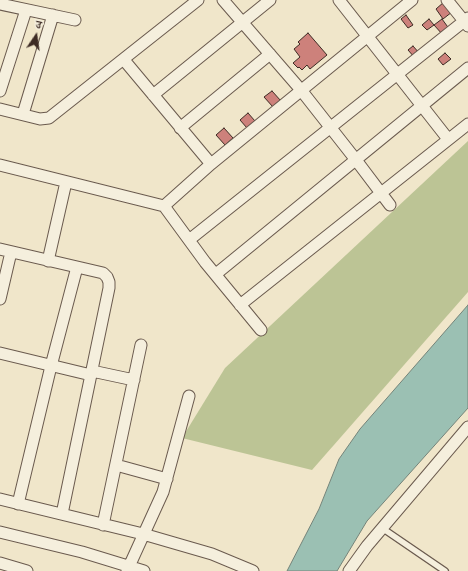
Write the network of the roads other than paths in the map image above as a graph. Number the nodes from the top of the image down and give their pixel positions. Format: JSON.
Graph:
{"nodes":[{"id":1,"x":198,"y":0,"type":"edge"},
{"id":2,"x":223,"y":0,"type":"edge"},
{"id":3,"x":270,"y":0,"type":"edge"},
{"id":4,"x":339,"y":0,"type":"edge"},
{"id":5,"x":412,"y":0,"type":"edge"},
{"id":6,"x":447,"y":0,"type":"edge"},
{"id":7,"x":0,"y":4,"type":"edge"},
{"id":8,"x":26,"y":10,"type":"junction"},
{"id":9,"x":53,"y":15,"type":"junction"},
{"id":10,"x":75,"y":20,"type":"dead end"},
{"id":11,"x":242,"y":22,"type":"junction"},
{"id":12,"x":467,"y":22,"type":"edge"},
{"id":13,"x":367,"y":36,"type":"junction"},
{"id":14,"x":270,"y":54,"type":"junction"},
{"id":15,"x":124,"y":60,"type":"junction"},
{"id":16,"x":468,"y":68,"type":"edge"},
{"id":17,"x":396,"y":74,"type":"junction"},
{"id":18,"x":302,"y":90,"type":"junction"},
{"id":19,"x":0,"y":91,"type":"edge"},
{"id":20,"x":153,"y":95,"type":"junction"},
{"id":21,"x":421,"y":105,"type":"junction"},
{"id":22,"x":0,"y":109,"type":"edge"},
{"id":23,"x":23,"y":114,"type":"junction"},
{"id":24,"x":468,"y":124,"type":"edge"},
{"id":25,"x":330,"y":127,"type":"junction"},
{"id":26,"x":180,"y":128,"type":"junction"},
{"id":27,"x":448,"y":139,"type":"junction"},
{"id":28,"x":356,"y":160,"type":"junction"},
{"id":29,"x":211,"y":164,"type":"junction"},
{"id":30,"x":0,"y":165,"type":"edge"},
{"id":31,"x":66,"y":182,"type":"junction"},
{"id":32,"x":382,"y":193,"type":"junction"},
{"id":33,"x":390,"y":205,"type":"dead end"},
{"id":34,"x":164,"y":206,"type":"junction"},
{"id":35,"x":190,"y":240,"type":"junction"},
{"id":36,"x":0,"y":249,"type":"edge"},
{"id":37,"x":11,"y":252,"type":"junction"},
{"id":38,"x":48,"y":261,"type":"junction"},
{"id":39,"x":77,"y":267,"type":"junction"},
{"id":40,"x":216,"y":274,"type":"junction"},
{"id":41,"x":0,"y":298,"type":"edge"},
{"id":42,"x":240,"y":305,"type":"junction"},
{"id":43,"x":261,"y":330,"type":"dead end"},
{"id":44,"x":141,"y":345,"type":"dead end"},
{"id":45,"x":0,"y":353,"type":"edge"},
{"id":46,"x":52,"y":366,"type":"junction"},
{"id":47,"x":91,"y":373,"type":"junction"},
{"id":48,"x":134,"y":380,"type":"junction"},
{"id":49,"x":189,"y":396,"type":"dead end"},
{"id":50,"x":468,"y":427,"type":"edge"},
{"id":51,"x":116,"y":464,"type":"junction"},
{"id":52,"x":167,"y":479,"type":"junction"},
{"id":53,"x":0,"y":500,"type":"edge"},
{"id":54,"x":18,"y":504,"type":"junction"},
{"id":55,"x":62,"y":514,"type":"junction"},
{"id":56,"x":103,"y":525,"type":"junction"},
{"id":57,"x":382,"y":528,"type":"junction"},
{"id":58,"x":0,"y":532,"type":"edge"},
{"id":59,"x":143,"y":534,"type":"junction"},
{"id":60,"x":0,"y":563,"type":"edge"},
{"id":61,"x":128,"y":568,"type":"edge"},
{"id":62,"x":27,"y":571,"type":"edge"},
{"id":63,"x":144,"y":571,"type":"edge"},
{"id":64,"x":253,"y":571,"type":"edge"},
{"id":65,"x":349,"y":571,"type":"edge"},
{"id":66,"x":445,"y":571,"type":"edge"}],
"edges":[{"from":1,"to":15,"type":"street"},
{"from":2,"to":11,"type":"street"},
{"from":3,"to":11,"type":"street"},
{"from":4,"to":13,"type":"street"},
{"from":5,"to":13,"type":"street"},
{"from":6,"to":12,"type":"street"},
{"from":7,"to":8,"type":"street"},
{"from":8,"to":9,"type":"street"},
{"from":8,"to":19,"type":"street"},
{"from":9,"to":10,"type":"street"},
{"from":9,"to":23,"type":"street"},
{"from":11,"to":14,"type":"street"},
{"from":11,"to":20,"type":"street"},
{"from":12,"to":17,"type":"street"},
{"from":13,"to":17,"type":"street"},
{"from":13,"to":18,"type":"street"},
{"from":14,"to":18,"type":"street"},
{"from":14,"to":26,"type":"street"},
{"from":15,"to":20,"type":"street"},
{"from":15,"to":23,"type":"street"},
{"from":16,"to":21,"type":"street"},
{"from":17,"to":21,"type":"street"},
{"from":17,"to":25,"type":"street"},
{"from":18,"to":25,"type":"street"},
{"from":18,"to":29,"type":"street"},
{"from":20,"to":26,"type":"street"},
{"from":21,"to":27,"type":"street"},
{"from":21,"to":28,"type":"street"},
{"from":22,"to":23,"type":"street"},
{"from":24,"to":27,"type":"street"},
{"from":25,"to":28,"type":"street"},
{"from":25,"to":35,"type":"street"},
{"from":26,"to":29,"type":"street"},
{"from":27,"to":32,"type":"street"},
{"from":28,"to":32,"type":"street"},
{"from":28,"to":40,"type":"street"},
{"from":29,"to":34,"type":"street"},
{"from":30,"to":31,"type":"street"},
{"from":31,"to":34,"type":"street"},
{"from":31,"to":38,"type":"street"},
{"from":32,"to":33,"type":"street"},
{"from":32,"to":42,"type":"street"},
{"from":34,"to":35,"type":"street"},
{"from":35,"to":40,"type":"street"},
{"from":36,"to":37,"type":"street"},
{"from":37,"to":38,"type":"street"},
{"from":37,"to":41,"type":"street"},
{"from":38,"to":39,"type":"street"},
{"from":39,"to":46,"type":"street"},
{"from":39,"to":47,"type":"street"},
{"from":40,"to":42,"type":"street"},
{"from":42,"to":43,"type":"street"},
{"from":44,"to":48,"type":"street"},
{"from":45,"to":46,"type":"street"},
{"from":46,"to":47,"type":"street"},
{"from":46,"to":54,"type":"street"},
{"from":47,"to":48,"type":"street"},
{"from":47,"to":55,"type":"street"},
{"from":48,"to":51,"type":"street"},
{"from":49,"to":52,"type":"street"},
{"from":50,"to":57,"type":"street"},
{"from":51,"to":52,"type":"street"},
{"from":51,"to":56,"type":"street"},
{"from":52,"to":59,"type":"street"},
{"from":53,"to":54,"type":"street"},
{"from":54,"to":55,"type":"street"},
{"from":55,"to":56,"type":"street"},
{"from":56,"to":59,"type":"street"},
{"from":57,"to":65,"type":"street"},
{"from":57,"to":66,"type":"lane"},
{"from":58,"to":61,"type":"street"},
{"from":59,"to":61,"type":"street"},
{"from":59,"to":64,"type":"street"},
{"from":60,"to":62,"type":"street"},
{"from":61,"to":63,"type":"street"}]}
